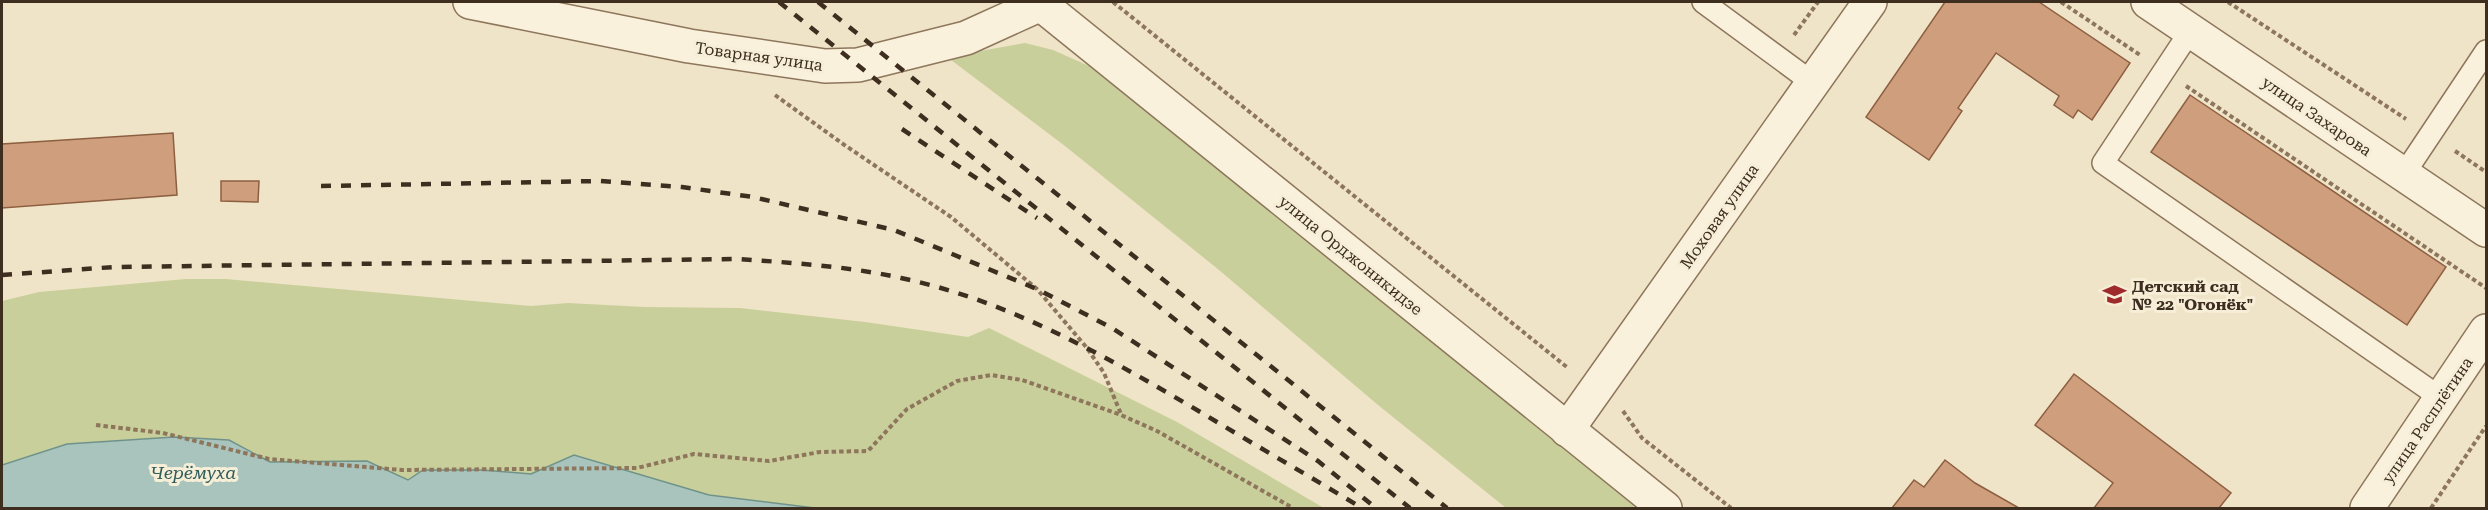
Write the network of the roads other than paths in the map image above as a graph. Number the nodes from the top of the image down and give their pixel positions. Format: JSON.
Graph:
{"nodes":[{"id":1,"x":470,"y":2,"type":"edge"},
{"id":2,"x":1703,"y":2,"type":"edge"},
{"id":3,"x":1870,"y":2,"type":"edge"},
{"id":4,"x":2148,"y":2,"type":"edge"},
{"id":5,"x":1040,"y":3,"type":"edge"},
{"id":6,"x":2191,"y":30,"type":"junction"},
{"id":7,"x":2487,"y":51,"type":"edge"},
{"id":8,"x":1813,"y":83,"type":"junction"},
{"id":9,"x":2404,"y":174,"type":"junction"},
{"id":10,"x":2487,"y":230,"type":"edge"},
{"id":11,"x":2487,"y":331,"type":"edge"},
{"id":12,"x":2441,"y":398,"type":"junction"},
{"id":13,"x":1567,"y":430,"type":"junction"},
{"id":14,"x":1665,"y":508,"type":"edge"},
{"id":15,"x":2367,"y":508,"type":"edge"}],
"edges":[{"from":1,"to":5,"type":"street","name":"Товарная улица"},
{"from":2,"to":8,"type":"lane"},
{"from":3,"to":8,"type":"street","name":"Моховая улица"},
{"from":4,"to":6,"type":"street","name":"улица Захарова"},
{"from":5,"to":13,"type":"street","name":"улица Орджоникидзе"},
{"from":6,"to":9,"type":"street","name":"улица Захарова"},
{"from":6,"to":12,"type":"lane"},
{"from":7,"to":9,"type":"lane"},
{"from":8,"to":13,"type":"street","name":"Моховая улица"},
{"from":9,"to":10,"type":"street","name":"улица Захарова"},
{"from":11,"to":12,"type":"street","name":"улица Расплётина"},
{"from":12,"to":15,"type":"street","name":"улица Расплётина"},
{"from":13,"to":14,"type":"street","name":"улица Орджоникидзе"}]}
